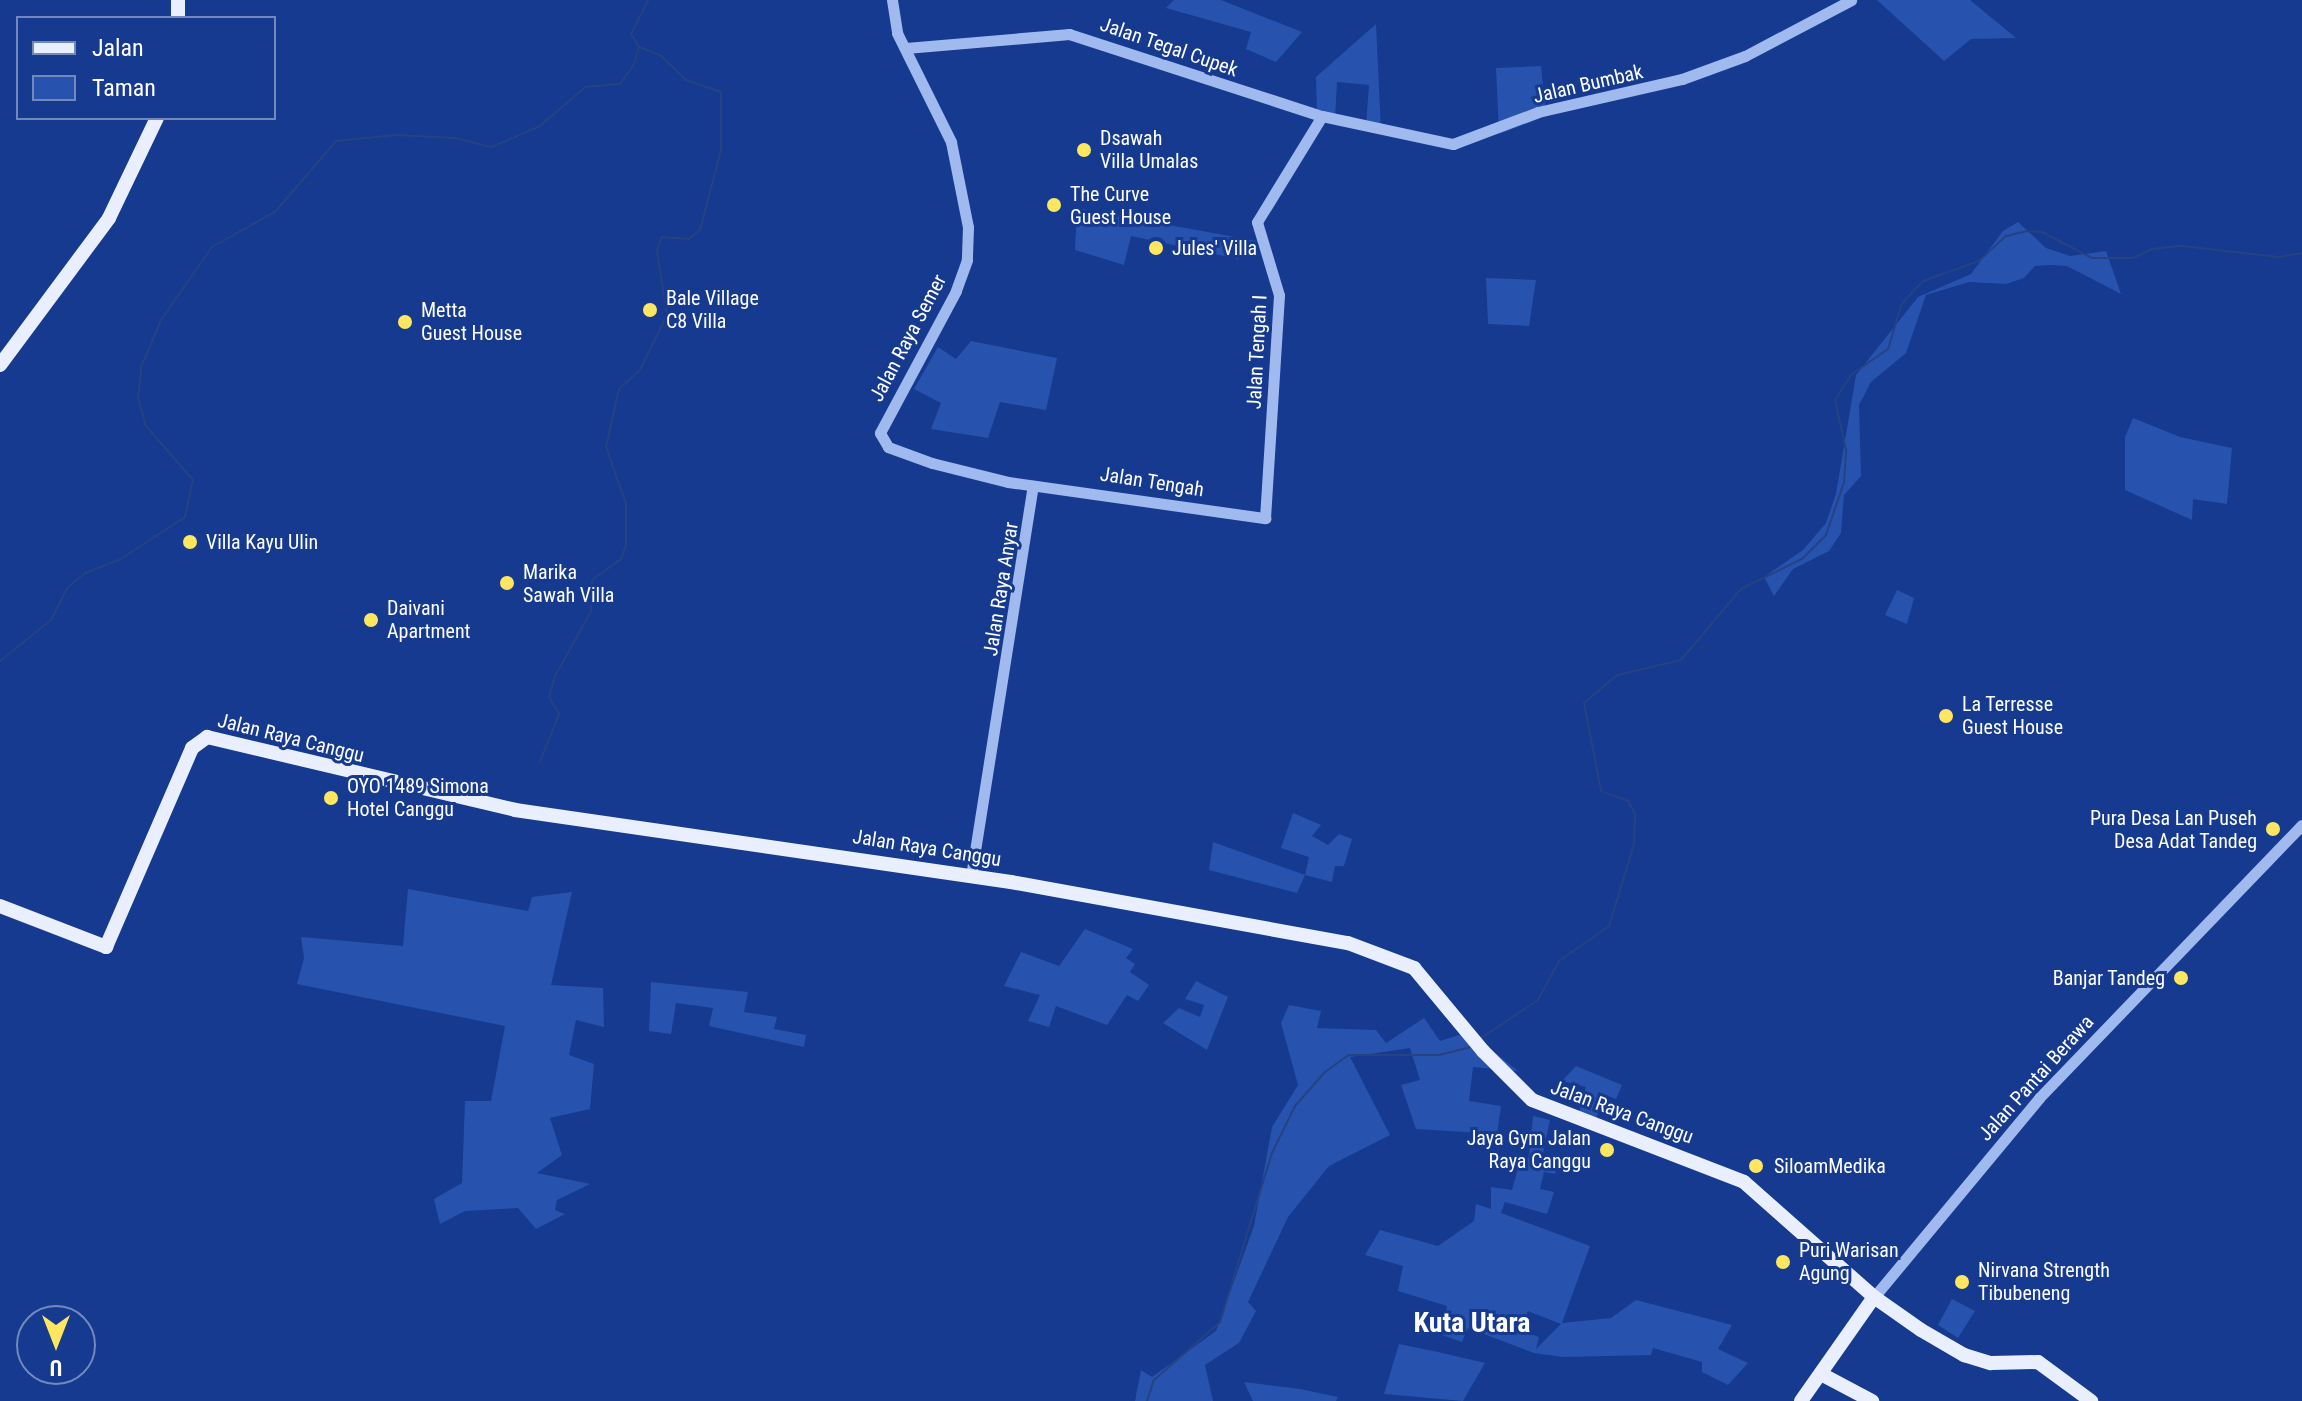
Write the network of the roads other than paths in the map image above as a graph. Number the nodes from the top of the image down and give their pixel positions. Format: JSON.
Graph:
{"nodes":[{"id":1,"x":892,"y":0,"type":"edge"},
{"id":2,"x":1851,"y":0,"type":"edge"},
{"id":3,"x":906,"y":48,"type":"junction"},
{"id":4,"x":1322,"y":116,"type":"junction"},
{"id":5,"x":156,"y":120,"type":"edge"},
{"id":6,"x":0,"y":365,"type":"edge"},
{"id":7,"x":1033,"y":486,"type":"junction"},
{"id":8,"x":1265,"y":518,"type":"joint"},
{"id":9,"x":2302,"y":825,"type":"edge"},
{"id":10,"x":971,"y":876,"type":"junction"},
{"id":11,"x":0,"y":906,"type":"edge"},
{"id":12,"x":1874,"y":1297,"type":"junction"},
{"id":13,"x":1821,"y":1374,"type":"junction"},
{"id":14,"x":1801,"y":1401,"type":"edge"},
{"id":15,"x":1872,"y":1401,"type":"edge"},
{"id":16,"x":2091,"y":1401,"type":"edge"}],
"edges":[{"from":1,"to":3,"type":"street","name":"Jalan Raya Semer"},
{"from":2,"to":4,"type":"street","name":"Jalan Bumbak"},
{"from":3,"to":4,"type":"street","name":"Jalan Tegal Cupek"},
{"from":3,"to":7,"type":"street","name":"Jalan Raya Semer"},
{"from":4,"to":8,"type":"street","name":"Jalan Tengah I"},
{"from":5,"to":6,"type":"main road"},
{"from":7,"to":8,"type":"street","name":"Jalan Tengah"},
{"from":7,"to":10,"type":"street","name":"Jalan Raya Anyar"},
{"from":9,"to":12,"type":"street","name":"Jalan Pantai Berawa"},
{"from":10,"to":11,"type":"main road","name":"Jalan Raya Canggu"},
{"from":10,"to":12,"type":"main road","name":"Jalan Raya Canggu"},
{"from":12,"to":13,"type":"main road"},
{"from":12,"to":16,"type":"main road","name":"Jalan Raya Canggu"},
{"from":13,"to":14,"type":"main road"},
{"from":13,"to":15,"type":"main road"}]}
